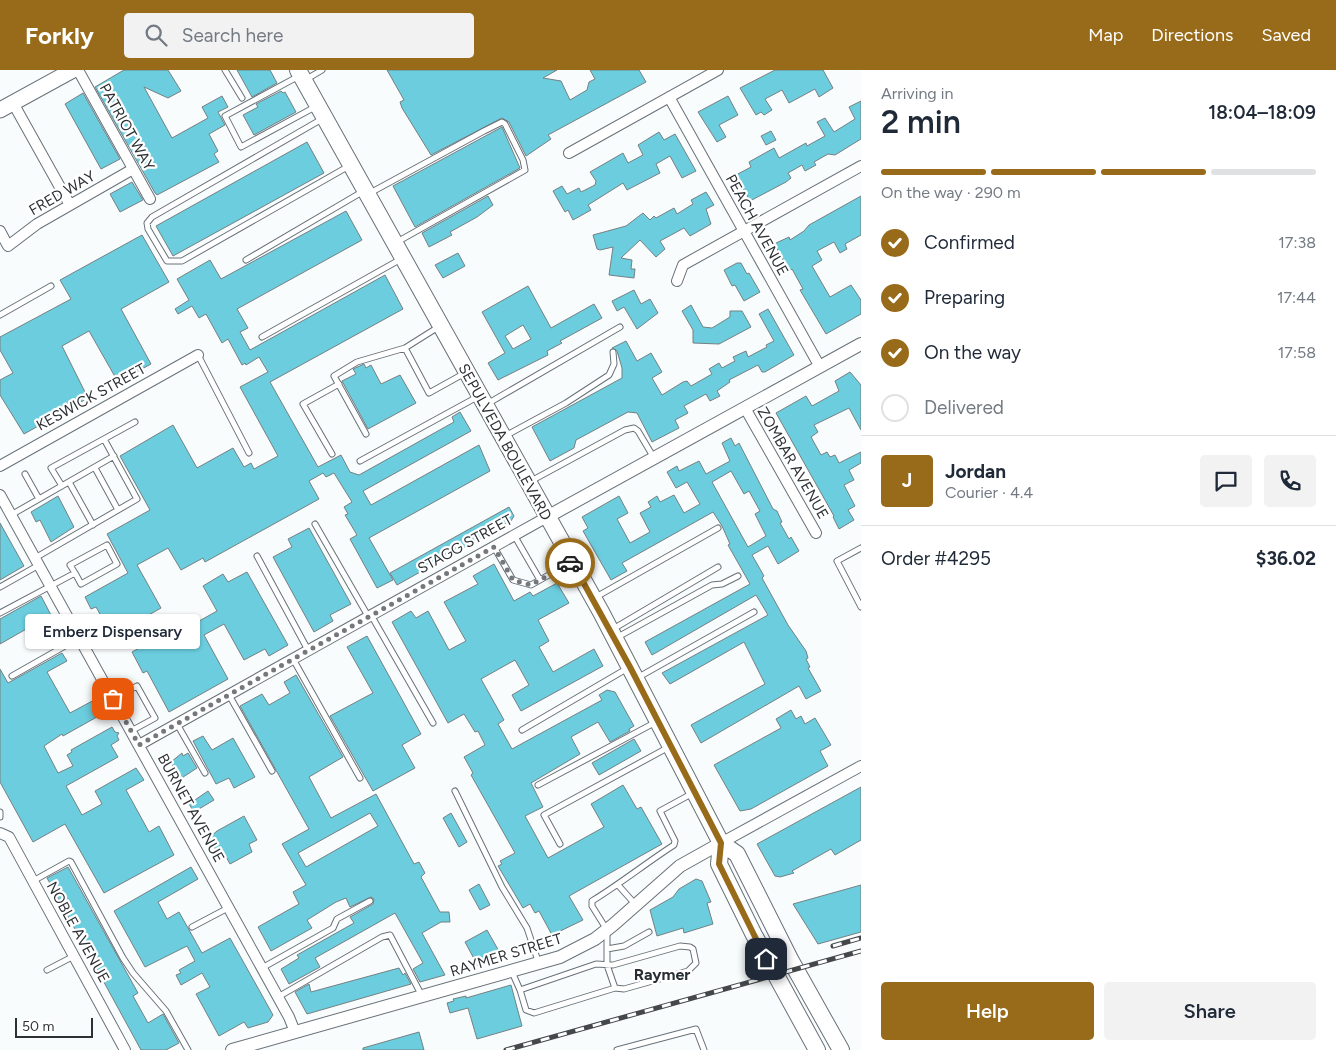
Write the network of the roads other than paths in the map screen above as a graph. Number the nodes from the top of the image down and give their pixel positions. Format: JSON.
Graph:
{"nodes":[{"id":1,"x":73,"y":70,"type":"edge"},
{"id":2,"x":78,"y":70,"type":"edge"},
{"id":3,"x":226,"y":70,"type":"edge"},
{"id":4,"x":322,"y":70,"type":"edge"},
{"id":5,"x":718,"y":70,"type":"edge"},
{"id":6,"x":301,"y":75,"type":"edge"},
{"id":7,"x":669,"y":97,"type":"junction"},
{"id":8,"x":242,"y":98,"type":"dead end"},
{"id":9,"x":6,"y":106,"type":"edge"},
{"id":10,"x":321,"y":111,"type":"junction"},
{"id":11,"x":569,"y":153,"type":"dead end"},
{"id":12,"x":351,"y":165,"type":"junction"},
{"id":13,"x":861,"y":166,"type":"edge"},
{"id":14,"x":133,"y":169,"type":"junction"},
{"id":15,"x":366,"y":192,"type":"junction"},
{"id":16,"x":150,"y":200,"type":"dead end"},
{"id":17,"x":70,"y":205,"type":"junction"},
{"id":18,"x":0,"y":231,"type":"edge"},
{"id":19,"x":744,"y":232,"type":"junction"},
{"id":20,"x":4,"y":248,"type":"edge"},
{"id":21,"x":399,"y":251,"type":"junction"},
{"id":22,"x":246,"y":260,"type":"dead end"},
{"id":23,"x":677,"y":281,"type":"dead end"},
{"id":24,"x":51,"y":286,"type":"dead end"},
{"id":25,"x":0,"y":315,"type":"edge"},
{"id":26,"x":440,"y":326,"type":"junction"},
{"id":27,"x":620,"y":327,"type":"dead end"},
{"id":28,"x":262,"y":337,"type":"dead end"},
{"id":29,"x":861,"y":344,"type":"edge"},
{"id":30,"x":404,"y":348,"type":"junction"},
{"id":31,"x":613,"y":352,"type":"dead end"},
{"id":32,"x":198,"y":354,"type":"joint"},
{"id":33,"x":820,"y":367,"type":"junction"},
{"id":34,"x":466,"y":372,"type":"junction"},
{"id":35,"x":339,"y":384,"type":"junction"},
{"id":36,"x":482,"y":401,"type":"junction"},
{"id":37,"x":745,"y":408,"type":"junction"},
{"id":38,"x":135,"y":422,"type":"dead end"},
{"id":39,"x":366,"y":434,"type":"dead end"},
{"id":40,"x":503,"y":438,"type":"junction"},
{"id":41,"x":104,"y":439,"type":"junction"},
{"id":42,"x":249,"y":453,"type":"dead end"},
{"id":43,"x":332,"y":454,"type":"dead end"},
{"id":44,"x":114,"y":456,"type":"junction"},
{"id":45,"x":654,"y":458,"type":"junction"},
{"id":46,"x":360,"y":462,"type":"dead end"},
{"id":47,"x":0,"y":466,"type":"edge"},
{"id":48,"x":95,"y":468,"type":"junction"},
{"id":49,"x":25,"y":474,"type":"dead end"},
{"id":50,"x":69,"y":482,"type":"junction"},
{"id":51,"x":528,"y":483,"type":"junction"},
{"id":52,"x":62,"y":486,"type":"junction"},
{"id":53,"x":0,"y":495,"type":"edge"},
{"id":54,"x":39,"y":499,"type":"junction"},
{"id":55,"x":118,"y":510,"type":"junction"},
{"id":56,"x":11,"y":515,"type":"junction"},
{"id":57,"x":547,"y":517,"type":"junction"},
{"id":58,"x":315,"y":524,"type":"dead end"},
{"id":59,"x":93,"y":525,"type":"junction"},
{"id":60,"x":718,"y":528,"type":"dead end"},
{"id":61,"x":816,"y":533,"type":"dead end"},
{"id":62,"x":514,"y":535,"type":"junction"},
{"id":63,"x":494,"y":547,"type":"junction"},
{"id":64,"x":861,"y":548,"type":"edge"},
{"id":65,"x":257,"y":556,"type":"dead end"},
{"id":66,"x":37,"y":562,"type":"junction"},
{"id":67,"x":572,"y":562,"type":"junction"},
{"id":68,"x":718,"y":567,"type":"dead end"},
{"id":69,"x":75,"y":572,"type":"junction"},
{"id":70,"x":738,"y":576,"type":"dead end"},
{"id":71,"x":540,"y":580,"type":"junction"},
{"id":72,"x":0,"y":586,"type":"edge"},
{"id":73,"x":50,"y":586,"type":"junction"},
{"id":74,"x":593,"y":599,"type":"junction"},
{"id":75,"x":861,"y":607,"type":"edge"},
{"id":76,"x":754,"y":612,"type":"dead end"},
{"id":77,"x":0,"y":613,"type":"edge"},
{"id":78,"x":370,"y":616,"type":"junction"},
{"id":79,"x":613,"y":635,"type":"junction"},
{"id":80,"x":79,"y":638,"type":"junction"},
{"id":81,"x":308,"y":651,"type":"junction"},
{"id":82,"x":293,"y":659,"type":"junction"},
{"id":83,"x":633,"y":672,"type":"junction"},
{"id":84,"x":12,"y":676,"type":"dead end"},
{"id":85,"x":229,"y":695,"type":"junction"},
{"id":86,"x":113,"y":699,"type":"junction"},
{"id":87,"x":658,"y":720,"type":"junction"},
{"id":88,"x":433,"y":723,"type":"dead end"},
{"id":89,"x":177,"y":724,"type":"junction"},
{"id":90,"x":522,"y":730,"type":"dead end"},
{"id":91,"x":131,"y":731,"type":"junction"},
{"id":92,"x":139,"y":745,"type":"junction"},
{"id":93,"x":671,"y":745,"type":"junction"},
{"id":94,"x":861,"y":766,"type":"edge"},
{"id":95,"x":272,"y":771,"type":"dead end"},
{"id":96,"x":205,"y":773,"type":"dead end"},
{"id":97,"x":360,"y":778,"type":"dead end"},
{"id":98,"x":538,"y":785,"type":"dead end"},
{"id":99,"x":455,"y":790,"type":"dead end"},
{"id":100,"x":695,"y":792,"type":"junction"},
{"id":101,"x":0,"y":812,"type":"edge"},
{"id":102,"x":0,"y":817,"type":"edge"},
{"id":103,"x":0,"y":833,"type":"edge"},
{"id":104,"x":721,"y":843,"type":"junction"},
{"id":105,"x":560,"y":844,"type":"dead end"},
{"id":106,"x":33,"y":881,"type":"junction"},
{"id":107,"x":618,"y":885,"type":"junction"},
{"id":108,"x":370,"y":901,"type":"dead end"},
{"id":109,"x":635,"y":904,"type":"junction"},
{"id":110,"x":228,"y":908,"type":"junction"},
{"id":111,"x":192,"y":927,"type":"dead end"},
{"id":112,"x":607,"y":930,"type":"junction"},
{"id":113,"x":649,"y":932,"type":"dead end"},
{"id":114,"x":607,"y":949,"type":"junction"},
{"id":115,"x":74,"y":956,"type":"junction"},
{"id":116,"x":539,"y":964,"type":"junction"},
{"id":117,"x":607,"y":965,"type":"junction"},
{"id":118,"x":262,"y":968,"type":"junction"},
{"id":119,"x":47,"y":970,"type":"dead end"},
{"id":120,"x":512,"y":972,"type":"junction"},
{"id":121,"x":615,"y":988,"type":"junction"},
{"id":122,"x":520,"y":990,"type":"junction"},
{"id":123,"x":278,"y":997,"type":"junction"},
{"id":124,"x":422,"y":997,"type":"junction"},
{"id":125,"x":295,"y":1032,"type":"junction"},
{"id":126,"x":125,"y":1050,"type":"edge"},
{"id":127,"x":188,"y":1050,"type":"edge"},
{"id":128,"x":232,"y":1050,"type":"edge"},
{"id":129,"x":616,"y":1050,"type":"edge"},
{"id":130,"x":704,"y":1050,"type":"edge"},
{"id":131,"x":817,"y":1050,"type":"edge"},
{"id":132,"x":841,"y":1050,"type":"edge"}],
"edges":[{"from":1,"to":9,"type":"main road"},
{"from":2,"to":14,"type":"street","name":"PATRIOT WAY"},
{"from":3,"to":8,"type":"lane"},
{"from":4,"to":6,"type":"lane"},
{"from":5,"to":7,"type":"street"},
{"from":6,"to":10,"type":"main road","name":"SEPULVEDA BOULEVARD"},
{"from":6,"to":10,"type":"lane"},
{"from":7,"to":11,"type":"street"},
{"from":7,"to":19,"type":"street","name":"PEACH AVENUE"},
{"from":9,"to":17,"type":"street"},
{"from":10,"to":12,"type":"main road","name":"SEPULVEDA BOULEVARD"},
{"from":10,"to":12,"type":"lane"},
{"from":12,"to":15,"type":"main road","name":"SEPULVEDA BOULEVARD"},
{"from":13,"to":19,"type":"street"},
{"from":14,"to":16,"type":"street","name":"PATRIOT WAY"},
{"from":14,"to":17,"type":"street","name":"FRED WAY"},
{"from":15,"to":21,"type":"main road","name":"SEPULVEDA BOULEVARD"},
{"from":15,"to":21,"type":"lane"},
{"from":15,"to":22,"type":"lane"},
{"from":17,"to":20,"type":"street","name":"FRED WAY"},
{"from":18,"to":20,"type":"street"},
{"from":19,"to":23,"type":"street"},
{"from":19,"to":33,"type":"street","name":"PEACH AVENUE"},
{"from":21,"to":26,"type":"main road","name":"SEPULVEDA BOULEVARD"},
{"from":21,"to":28,"type":"lane"},
{"from":24,"to":25,"type":"lane"},
{"from":26,"to":30,"type":"lane"},
{"from":26,"to":34,"type":"main road","name":"SEPULVEDA BOULEVARD"},
{"from":27,"to":36,"type":"lane"},
{"from":29,"to":33,"type":"street","name":"STAGG STREET"},
{"from":30,"to":34,"type":"lane"},
{"from":30,"to":35,"type":"lane"},
{"from":31,"to":40,"type":"lane"},
{"from":32,"to":42,"type":"lane"},
{"from":32,"to":47,"type":"street","name":"KESWICK STREET"},
{"from":33,"to":37,"type":"street","name":"STAGG STREET"},
{"from":34,"to":36,"type":"main road","name":"SEPULVEDA BOULEVARD"},
{"from":35,"to":39,"type":"lane"},
{"from":35,"to":43,"type":"lane"},
{"from":36,"to":40,"type":"main road","name":"SEPULVEDA BOULEVARD"},
{"from":36,"to":46,"type":"lane"},
{"from":37,"to":45,"type":"street","name":"STAGG STREET"},
{"from":37,"to":61,"type":"street","name":"ZOMBAR AVENUE"},
{"from":38,"to":41,"type":"lane"},
{"from":40,"to":51,"type":"main road","name":"SEPULVEDA BOULEVARD"},
{"from":41,"to":44,"type":"lane"},
{"from":41,"to":52,"type":"lane"},
{"from":44,"to":48,"type":"lane"},
{"from":44,"to":55,"type":"lane"},
{"from":45,"to":51,"type":"lane"},
{"from":45,"to":57,"type":"street","name":"STAGG STREET"},
{"from":48,"to":50,"type":"lane"},
{"from":48,"to":55,"type":"lane"},
{"from":49,"to":54,"type":"lane"},
{"from":50,"to":52,"type":"lane"},
{"from":50,"to":59,"type":"lane"},
{"from":51,"to":57,"type":"main road","name":"SEPULVEDA BOULEVARD"},
{"from":52,"to":54,"type":"lane"},
{"from":53,"to":56,"type":"street","name":"BURNET AVENUE"},
{"from":54,"to":56,"type":"lane"},
{"from":55,"to":59,"type":"lane"},
{"from":56,"to":66,"type":"street","name":"BURNET AVENUE"},
{"from":57,"to":62,"type":"street","name":"STAGG STREET"},
{"from":57,"to":67,"type":"main road","name":"SEPULVEDA BOULEVARD"},
{"from":58,"to":78,"type":"lane"},
{"from":59,"to":66,"type":"lane"},
{"from":60,"to":74,"type":"lane"},
{"from":62,"to":63,"type":"street","name":"STAGG STREET"},
{"from":62,"to":71,"type":"lane"},
{"from":63,"to":71,"type":"lane"},
{"from":63,"to":78,"type":"street","name":"STAGG STREET"},
{"from":64,"to":75,"type":"lane"},
{"from":65,"to":81,"type":"lane"},
{"from":66,"to":72,"type":"lane"},
{"from":66,"to":73,"type":"street","name":"BURNET AVENUE"},
{"from":67,"to":71,"type":"lane"},
{"from":67,"to":74,"type":"main road","name":"SEPULVEDA BOULEVARD"},
{"from":68,"to":79,"type":"lane"},
{"from":69,"to":69,"type":"lane"},
{"from":69,"to":73,"type":"lane"},
{"from":70,"to":79,"type":"lane"},
{"from":73,"to":77,"type":"lane"},
{"from":73,"to":80,"type":"street","name":"BURNET AVENUE"},
{"from":74,"to":79,"type":"main road","name":"SEPULVEDA BOULEVARD"},
{"from":76,"to":83,"type":"lane"},
{"from":78,"to":81,"type":"street","name":"STAGG STREET"},
{"from":78,"to":88,"type":"lane"},
{"from":79,"to":83,"type":"main road","name":"SEPULVEDA BOULEVARD"},
{"from":80,"to":84,"type":"lane"},
{"from":80,"to":86,"type":"street","name":"BURNET AVENUE"},
{"from":81,"to":82,"type":"street","name":"STAGG STREET"},
{"from":82,"to":85,"type":"street","name":"STAGG STREET"},
{"from":82,"to":97,"type":"lane"},
{"from":83,"to":87,"type":"main road","name":"SEPULVEDA BOULEVARD"},
{"from":83,"to":90,"type":"lane"},
{"from":85,"to":89,"type":"street","name":"STAGG STREET"},
{"from":85,"to":95,"type":"lane"},
{"from":86,"to":91,"type":"street","name":"BURNET AVENUE"},
{"from":86,"to":91,"type":"lane"},
{"from":87,"to":93,"type":"main road","name":"SEPULVEDA BOULEVARD"},
{"from":87,"to":98,"type":"lane"},
{"from":89,"to":92,"type":"street","name":"STAGG STREET"},
{"from":89,"to":96,"type":"lane"},
{"from":91,"to":92,"type":"street","name":"BURNET AVENUE"},
{"from":92,"to":110,"type":"street","name":"BURNET AVENUE"},
{"from":93,"to":100,"type":"main road","name":"SEPULVEDA BOULEVARD"},
{"from":93,"to":105,"type":"lane"},
{"from":94,"to":104,"type":"street","name":"RAYMER STREET"},
{"from":99,"to":116,"type":"lane"},
{"from":100,"to":104,"type":"main road","name":"SEPULVEDA BOULEVARD"},
{"from":100,"to":107,"type":"lane"},
{"from":101,"to":102,"type":"lane"},
{"from":103,"to":106,"type":"street","name":"NOBLE AVENUE"},
{"from":104,"to":109,"type":"street","name":"RAYMER STREET"},
{"from":104,"to":131,"type":"main road","name":"SEPULVEDA BOULEVARD"},
{"from":104,"to":132,"type":"main road","name":"SEPULVEDA BOULEVARD"},
{"from":106,"to":115,"type":"street","name":"NOBLE AVENUE"},
{"from":106,"to":127,"type":"lane"},
{"from":107,"to":109,"type":"lane"},
{"from":107,"to":112,"type":"lane"},
{"from":108,"to":118,"type":"lane"},
{"from":109,"to":112,"type":"street","name":"RAYMER STREET"},
{"from":110,"to":111,"type":"lane"},
{"from":110,"to":118,"type":"street","name":"BURNET AVENUE"},
{"from":112,"to":114,"type":"lane"},
{"from":112,"to":116,"type":"street","name":"RAYMER STREET"},
{"from":113,"to":114,"type":"lane"},
{"from":114,"to":117,"type":"lane"},
{"from":115,"to":119,"type":"lane"},
{"from":115,"to":126,"type":"street","name":"NOBLE AVENUE"},
{"from":116,"to":120,"type":"street","name":"RAYMER STREET"},
{"from":117,"to":121,"type":"lane"},
{"from":117,"to":121,"type":"lane"},
{"from":117,"to":122,"type":"lane"},
{"from":118,"to":123,"type":"street","name":"BURNET AVENUE"},
{"from":120,"to":122,"type":"lane"},
{"from":120,"to":124,"type":"street","name":"RAYMER STREET"},
{"from":121,"to":122,"type":"lane"},
{"from":123,"to":124,"type":"lane"},
{"from":123,"to":125,"type":"street","name":"BURNET AVENUE"},
{"from":124,"to":125,"type":"street","name":"RAYMER STREET"},
{"from":125,"to":128,"type":"street","name":"RAYMER STREET"},
{"from":129,"to":130,"type":"lane"}]}
